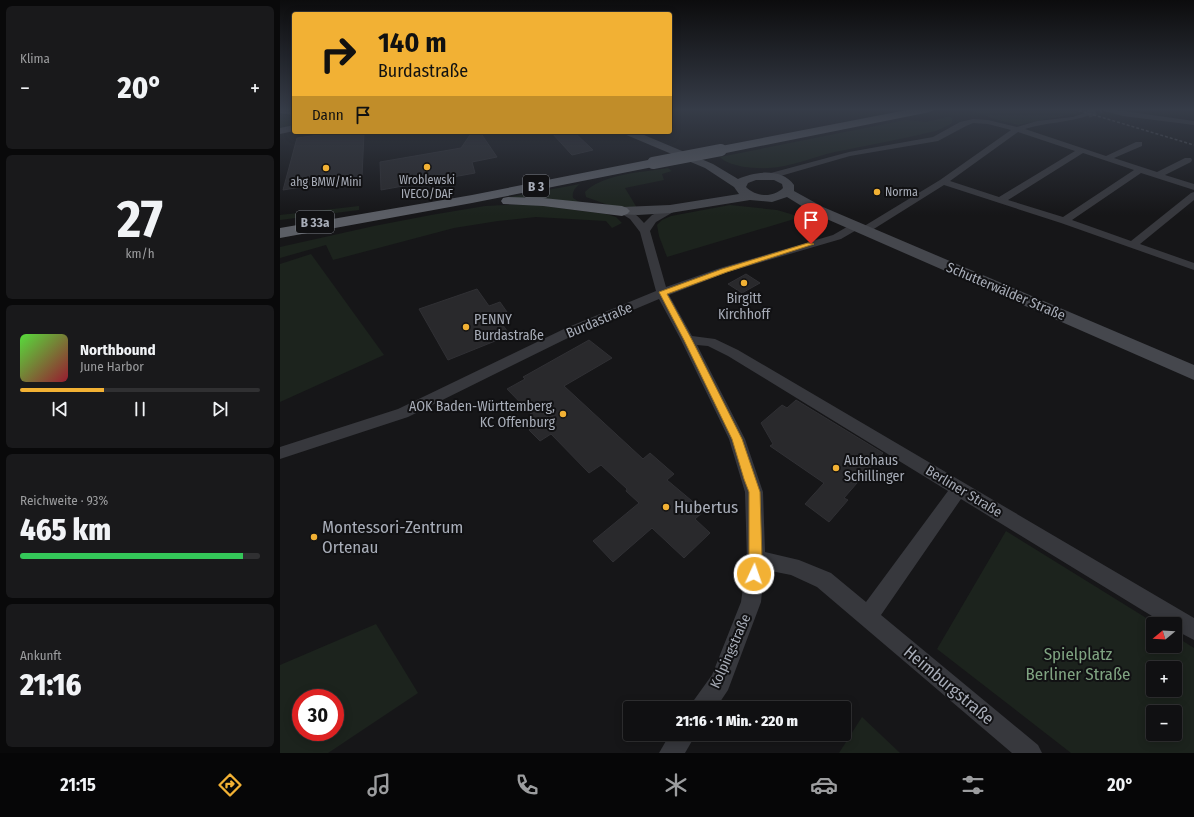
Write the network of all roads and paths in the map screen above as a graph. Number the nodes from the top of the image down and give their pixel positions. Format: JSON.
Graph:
{"nodes":[{"id":1,"x":657,"y":144,"type":"edge"},
{"id":2,"x":753,"y":144,"type":"edge"},
{"id":3,"x":902,"y":144,"type":"edge"},
{"id":4,"x":996,"y":144,"type":"edge"},
{"id":5,"x":1064,"y":144,"type":"edge"},
{"id":6,"x":1139,"y":144,"type":"dead end"},
{"id":7,"x":1082,"y":150,"type":"junction"},
{"id":8,"x":1108,"y":158,"type":"junction"},
{"id":9,"x":1188,"y":160,"type":"dead end"},
{"id":10,"x":805,"y":165,"type":"junction"},
{"id":11,"x":715,"y":169,"type":"junction"},
{"id":12,"x":1142,"y":169,"type":"junction"},
{"id":13,"x":599,"y":174,"type":"junction"},
{"id":14,"x":1158,"y":175,"type":"junction"},
{"id":15,"x":770,"y":176,"type":"junction"},
{"id":16,"x":754,"y":177,"type":"junction"},
{"id":17,"x":943,"y":182,"type":"junction"},
{"id":18,"x":1194,"y":187,"type":"edge"},
{"id":19,"x":787,"y":188,"type":"junction"},
{"id":20,"x":743,"y":190,"type":"junction"},
{"id":21,"x":1194,"y":195,"type":"edge"},
{"id":22,"x":770,"y":198,"type":"junction"},
{"id":23,"x":472,"y":199,"type":"junction"},
{"id":24,"x":1001,"y":200,"type":"junction"},
{"id":25,"x":597,"y":208,"type":"junction"},
{"id":26,"x":672,"y":209,"type":"junction"},
{"id":27,"x":818,"y":210,"type":"junction"},
{"id":28,"x":622,"y":211,"type":"junction"},
{"id":29,"x":1064,"y":221,"type":"junction"},
{"id":30,"x":351,"y":222,"type":"junction"},
{"id":31,"x":280,"y":223,"type":"edge"},
{"id":32,"x":860,"y":228,"type":"junction"},
{"id":33,"x":645,"y":231,"type":"junction"},
{"id":34,"x":280,"y":234,"type":"edge"},
{"id":35,"x":280,"y":240,"type":"edge"},
{"id":36,"x":1133,"y":244,"type":"junction"},
{"id":37,"x":1194,"y":267,"type":"edge"},
{"id":38,"x":662,"y":292,"type":"junction"},
{"id":39,"x":688,"y":340,"type":"junction"},
{"id":40,"x":1194,"y":373,"type":"edge"},
{"id":41,"x":280,"y":454,"type":"edge"},
{"id":42,"x":959,"y":489,"type":"junction"},
{"id":43,"x":756,"y":560,"type":"junction"},
{"id":44,"x":867,"y":616,"type":"junction"},
{"id":45,"x":1194,"y":630,"type":"edge"},
{"id":46,"x":707,"y":701,"type":"edge"},
{"id":47,"x":679,"y":741,"type":"edge"},
{"id":48,"x":671,"y":753,"type":"edge"},
{"id":49,"x":1030,"y":753,"type":"edge"}],
"edges":[{"from":1,"to":11,"type":"main road"},
{"from":2,"to":13,"type":"highway","number":"B 3","bridge":true},
{"from":3,"to":10,"type":"street"},
{"from":4,"to":17,"type":"street","name":"Burdastraße"},
{"from":5,"to":7,"type":"street"},
{"from":6,"to":8,"type":"street"},
{"from":7,"to":8,"type":"street"},
{"from":7,"to":24,"type":"street"},
{"from":8,"to":12,"type":"street"},
{"from":9,"to":14,"type":"street"},
{"from":10,"to":15,"type":"street"},
{"from":10,"to":19,"type":"street"},
{"from":11,"to":16,"type":"main road"},
{"from":11,"to":20,"type":"main road"},
{"from":12,"to":14,"type":"street"},
{"from":12,"to":29,"type":"street"},
{"from":13,"to":23,"type":"highway","number":"B 3"},
{"from":13,"to":25,"type":"highway"},
{"from":14,"to":18,"type":"street"},
{"from":15,"to":16,"type":"main road"},
{"from":15,"to":19,"type":"main road","name":"Schutterwälder Straße"},
{"from":16,"to":20,"type":"main road"},
{"from":17,"to":24,"type":"street"},
{"from":17,"to":32,"type":"street","name":"Burdastraße"},
{"from":19,"to":22,"type":"main road"},
{"from":19,"to":27,"type":"main road","name":"Schutterwälder Straße"},
{"from":20,"to":22,"type":"main road","name":"Schutterwälder Straße"},
{"from":20,"to":26,"type":"main road"},
{"from":21,"to":36,"type":"street"},
{"from":22,"to":27,"type":"main road","name":"Schutterwälder Straße"},
{"from":23,"to":25,"type":"highway"},
{"from":23,"to":30,"type":"highway","number":"B 3"},
{"from":24,"to":29,"type":"street"},
{"from":25,"to":28,"type":"highway"},
{"from":26,"to":28,"type":"main road"},
{"from":26,"to":33,"type":"street"},
{"from":27,"to":32,"type":"main road","name":"Schutterwälder Straße"},
{"from":28,"to":33,"type":"street","name":"Kolpingstraße"},
{"from":29,"to":36,"type":"street"},
{"from":30,"to":31,"type":"highway","number":"B 33a"},
{"from":30,"to":34,"type":"highway","number":"B 3"},
{"from":30,"to":35,"type":"highway","number":"B 3"},
{"from":32,"to":38,"type":"street","name":"Burdastraße"},
{"from":32,"to":40,"type":"main road","name":"Schutterwälder Straße"},
{"from":33,"to":38,"type":"street","name":"Kolpingstraße"},
{"from":36,"to":37,"type":"street"},
{"from":38,"to":39,"type":"street","name":"Kolpingstraße"},
{"from":38,"to":41,"type":"street","name":"Burdastraße"},
{"from":39,"to":42,"type":"street","name":"Berliner Straße"},
{"from":39,"to":43,"type":"street","name":"Kolpingstraße"},
{"from":42,"to":44,"type":"street"},
{"from":42,"to":45,"type":"street","name":"Berliner Straße"},
{"from":43,"to":44,"type":"street","name":"Heimburgstraße"},
{"from":43,"to":46,"type":"street","name":"Kolpingstraße"},
{"from":44,"to":49,"type":"street","name":"Heimburgstraße"},
{"from":47,"to":48,"type":"street"}]}
